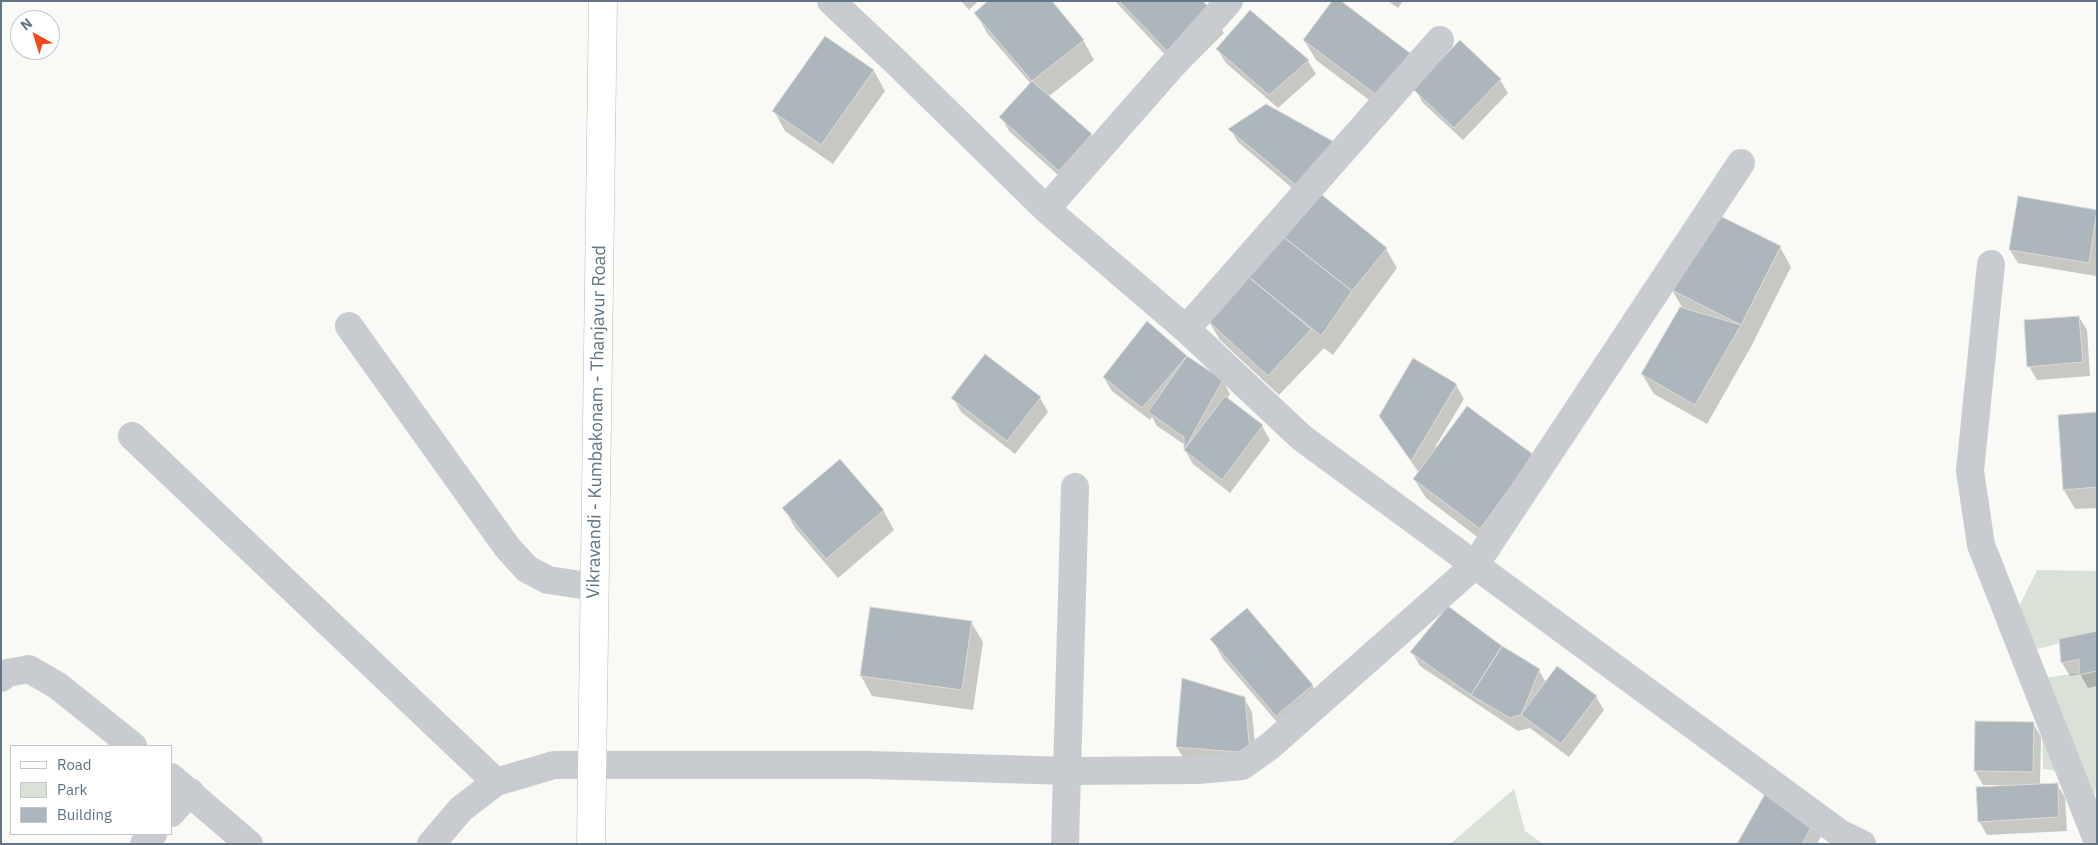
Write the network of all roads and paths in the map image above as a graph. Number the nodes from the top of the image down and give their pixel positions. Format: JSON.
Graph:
{"nodes":[{"id":1,"x":603,"y":1,"type":"edge"},
{"id":2,"x":831,"y":1,"type":"edge"},
{"id":3,"x":1229,"y":1,"type":"edge"},
{"id":4,"x":1440,"y":40,"type":"dead end"},
{"id":5,"x":1741,"y":163,"type":"dead end"},
{"id":6,"x":1046,"y":209,"type":"junction"},
{"id":7,"x":1991,"y":264,"type":"dead end"},
{"id":8,"x":350,"y":326,"type":"dead end"},
{"id":9,"x":1186,"y":329,"type":"junction"},
{"id":10,"x":132,"y":436,"type":"dead end"},
{"id":11,"x":1075,"y":487,"type":"dead end"},
{"id":12,"x":1475,"y":565,"type":"junction"},
{"id":13,"x":595,"y":587,"type":"junction"},
{"id":14,"x":1,"y":678,"type":"edge"},
{"id":15,"x":132,"y":745,"type":"edge"},
{"id":16,"x":592,"y":766,"type":"junction"},
{"id":17,"x":1067,"y":771,"type":"junction"},
{"id":18,"x":496,"y":782,"type":"junction"},
{"id":19,"x":181,"y":785,"type":"edge"},
{"id":20,"x":172,"y":811,"type":"edge"},
{"id":21,"x":2097,"y":841,"type":"edge"},
{"id":22,"x":249,"y":844,"type":"edge"},
{"id":23,"x":431,"y":844,"type":"edge"},
{"id":24,"x":592,"y":844,"type":"edge"},
{"id":25,"x":1065,"y":844,"type":"edge"},
{"id":26,"x":1862,"y":844,"type":"edge"},
{"id":27,"x":2092,"y":844,"type":"edge"}],
"edges":[{"from":1,"to":13,"type":"main road","name":"Vikravandi - Kumbakonam - Thanjavur Road"},
{"from":2,"to":6,"type":"street"},
{"from":3,"to":6,"type":"street"},
{"from":4,"to":9,"type":"street"},
{"from":5,"to":12,"type":"street"},
{"from":6,"to":9,"type":"street"},
{"from":7,"to":21,"type":"street"},
{"from":8,"to":13,"type":"street"},
{"from":9,"to":12,"type":"street"},
{"from":10,"to":18,"type":"street"},
{"from":11,"to":17,"type":"street"},
{"from":12,"to":17,"type":"street"},
{"from":12,"to":26,"type":"street"},
{"from":13,"to":16,"type":"main road","name":"Vikravandi - Kumbakonam - Thanjavur Road"},
{"from":14,"to":15,"type":"street"},
{"from":16,"to":17,"type":"street"},
{"from":16,"to":18,"type":"street"},
{"from":16,"to":24,"type":"main road","name":"Vikravandi - Kumbakonam - Thanjavur Road"},
{"from":17,"to":25,"type":"street"},
{"from":18,"to":23,"type":"street"},
{"from":19,"to":20,"type":"street"},
{"from":19,"to":22,"type":"street"},
{"from":21,"to":27,"type":"street"}]}
